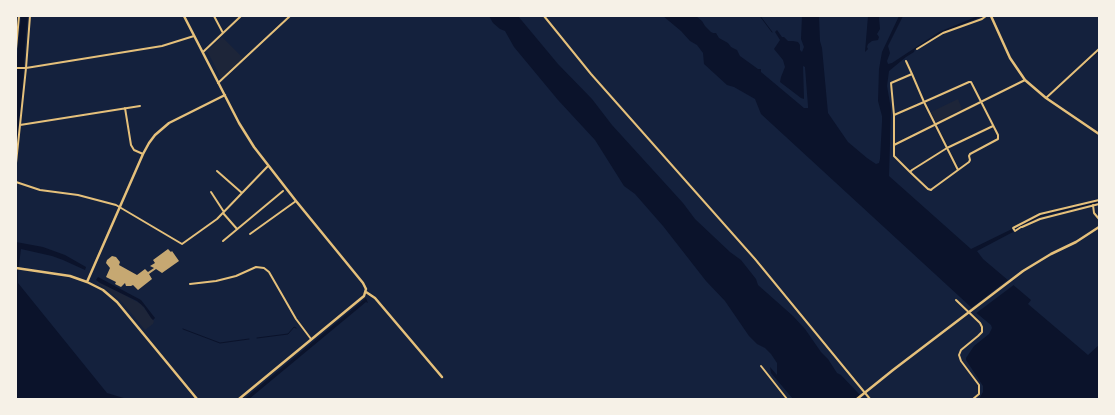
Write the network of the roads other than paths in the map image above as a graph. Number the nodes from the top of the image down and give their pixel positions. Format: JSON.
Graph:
{"nodes":[{"id":1,"x":19,"y":16,"type":"edge"},
{"id":2,"x":30,"y":16,"type":"edge"},
{"id":3,"x":184,"y":16,"type":"edge"},
{"id":4,"x":214,"y":16,"type":"edge"},
{"id":5,"x":241,"y":16,"type":"edge"},
{"id":6,"x":290,"y":16,"type":"edge"},
{"id":7,"x":544,"y":16,"type":"edge"},
{"id":8,"x":986,"y":16,"type":"edge"},
{"id":9,"x":991,"y":16,"type":"edge"},
{"id":10,"x":223,"y":33,"type":"junction"},
{"id":11,"x":194,"y":36,"type":"junction"},
{"id":12,"x":16,"y":49,"type":"edge"},
{"id":13,"x":917,"y":49,"type":"dead end"},
{"id":14,"x":1099,"y":49,"type":"edge"},
{"id":15,"x":202,"y":52,"type":"junction"},
{"id":16,"x":906,"y":61,"type":"dead end"},
{"id":17,"x":16,"y":68,"type":"edge"},
{"id":18,"x":26,"y":68,"type":"junction"},
{"id":19,"x":912,"y":74,"type":"junction"},
{"id":20,"x":1025,"y":80,"type":"junction"},
{"id":21,"x":218,"y":83,"type":"junction"},
{"id":22,"x":225,"y":95,"type":"junction"},
{"id":23,"x":1046,"y":98,"type":"junction"},
{"id":24,"x":924,"y":102,"type":"junction"},
{"id":25,"x":982,"y":102,"type":"junction"},
{"id":26,"x":140,"y":106,"type":"dead end"},
{"id":27,"x":125,"y":108,"type":"junction"},
{"id":28,"x":894,"y":115,"type":"junction"},
{"id":29,"x":20,"y":125,"type":"junction"},
{"id":30,"x":936,"y":125,"type":"junction"},
{"id":31,"x":993,"y":126,"type":"junction"},
{"id":32,"x":1099,"y":134,"type":"edge"},
{"id":33,"x":894,"y":145,"type":"junction"},
{"id":34,"x":947,"y":148,"type":"junction"},
{"id":35,"x":143,"y":154,"type":"junction"},
{"id":36,"x":16,"y":163,"type":"edge"},
{"id":37,"x":268,"y":166,"type":"junction"},
{"id":38,"x":958,"y":170,"type":"junction"},
{"id":39,"x":217,"y":171,"type":"dead end"},
{"id":40,"x":910,"y":172,"type":"junction"},
{"id":41,"x":16,"y":182,"type":"edge"},
{"id":42,"x":283,"y":191,"type":"dead end"},
{"id":43,"x":211,"y":192,"type":"dead end"},
{"id":44,"x":242,"y":193,"type":"junction"},
{"id":45,"x":1099,"y":200,"type":"edge"},
{"id":46,"x":296,"y":201,"type":"junction"},
{"id":47,"x":1099,"y":204,"type":"edge"},
{"id":48,"x":1093,"y":205,"type":"junction"},
{"id":49,"x":120,"y":206,"type":"junction"},
{"id":50,"x":1071,"y":207,"type":"junction"},
{"id":51,"x":1072,"y":210,"type":"junction"},
{"id":52,"x":224,"y":213,"type":"junction"},
{"id":53,"x":1099,"y":219,"type":"edge"},
{"id":54,"x":1021,"y":226,"type":"junction"},
{"id":55,"x":1099,"y":227,"type":"edge"},
{"id":56,"x":237,"y":229,"type":"junction"},
{"id":57,"x":1014,"y":230,"type":"dead end"},
{"id":58,"x":250,"y":234,"type":"dead end"},
{"id":59,"x":223,"y":241,"type":"dead end"},
{"id":60,"x":16,"y":268,"type":"edge"},
{"id":61,"x":87,"y":282,"type":"junction"},
{"id":62,"x":190,"y":284,"type":"dead end"},
{"id":63,"x":366,"y":292,"type":"junction"},
{"id":64,"x":956,"y":300,"type":"dead end"},
{"id":65,"x":969,"y":313,"type":"junction"},
{"id":66,"x":312,"y":340,"type":"junction"},
{"id":67,"x":761,"y":366,"type":"dead end"},
{"id":68,"x":442,"y":377,"type":"dead end"},
{"id":69,"x":865,"y":392,"type":"junction"},
{"id":70,"x":197,"y":399,"type":"edge"},
{"id":71,"x":239,"y":399,"type":"edge"},
{"id":72,"x":787,"y":399,"type":"edge"},
{"id":73,"x":857,"y":399,"type":"edge"},
{"id":74,"x":870,"y":399,"type":"edge"},
{"id":75,"x":973,"y":399,"type":"edge"}],
"edges":[{"from":1,"to":12,"type":"street"},
{"from":2,"to":18,"type":"street"},
{"from":3,"to":11,"type":"street"},
{"from":4,"to":10,"type":"street"},
{"from":5,"to":10,"type":"street"},
{"from":6,"to":21,"type":"street"},
{"from":7,"to":69,"type":"street"},
{"from":8,"to":13,"type":"street"},
{"from":9,"to":20,"type":"street"},
{"from":10,"to":15,"type":"street"},
{"from":11,"to":15,"type":"street"},
{"from":11,"to":18,"type":"street"},
{"from":14,"to":23,"type":"street"},
{"from":15,"to":21,"type":"street"},
{"from":16,"to":19,"type":"street"},
{"from":17,"to":18,"type":"street"},
{"from":18,"to":29,"type":"street"},
{"from":19,"to":24,"type":"street"},
{"from":19,"to":28,"type":"street"},
{"from":20,"to":23,"type":"street"},
{"from":20,"to":25,"type":"street"},
{"from":21,"to":22,"type":"street"},
{"from":22,"to":35,"type":"street"},
{"from":22,"to":37,"type":"street"},
{"from":23,"to":32,"type":"street"},
{"from":24,"to":25,"type":"street"},
{"from":24,"to":28,"type":"street"},
{"from":24,"to":30,"type":"street"},
{"from":25,"to":30,"type":"street"},
{"from":25,"to":31,"type":"street"},
{"from":26,"to":27,"type":"street"},
{"from":27,"to":29,"type":"street"},
{"from":27,"to":35,"type":"street"},
{"from":28,"to":33,"type":"street"},
{"from":29,"to":36,"type":"street"},
{"from":30,"to":33,"type":"street"},
{"from":30,"to":34,"type":"street"},
{"from":31,"to":34,"type":"street"},
{"from":31,"to":38,"type":"street"},
{"from":33,"to":40,"type":"street"},
{"from":34,"to":38,"type":"street"},
{"from":34,"to":40,"type":"street"},
{"from":35,"to":49,"type":"street"},
{"from":37,"to":44,"type":"street"},
{"from":37,"to":46,"type":"street"},
{"from":38,"to":40,"type":"street"},
{"from":39,"to":44,"type":"street"},
{"from":41,"to":49,"type":"street"},
{"from":42,"to":56,"type":"street"},
{"from":43,"to":52,"type":"street"},
{"from":44,"to":52,"type":"street"},
{"from":45,"to":50,"type":"street"},
{"from":46,"to":58,"type":"street"},
{"from":46,"to":63,"type":"street"},
{"from":47,"to":48,"type":"street"},
{"from":48,"to":51,"type":"street"},
{"from":48,"to":53,"type":"street"},
{"from":49,"to":52,"type":"street"},
{"from":49,"to":61,"type":"street"},
{"from":50,"to":51,"type":"street"},
{"from":50,"to":54,"type":"street"},
{"from":51,"to":54,"type":"street"},
{"from":52,"to":56,"type":"street"},
{"from":54,"to":57,"type":"street"},
{"from":55,"to":65,"type":"street"},
{"from":56,"to":59,"type":"street"},
{"from":60,"to":61,"type":"street"},
{"from":61,"to":70,"type":"street"},
{"from":62,"to":66,"type":"street"},
{"from":63,"to":66,"type":"street"},
{"from":63,"to":68,"type":"street"},
{"from":64,"to":65,"type":"street"},
{"from":65,"to":69,"type":"street"},
{"from":65,"to":75,"type":"street"},
{"from":66,"to":71,"type":"street"},
{"from":67,"to":72,"type":"street"},
{"from":69,"to":73,"type":"street"},
{"from":69,"to":74,"type":"street"}]}
